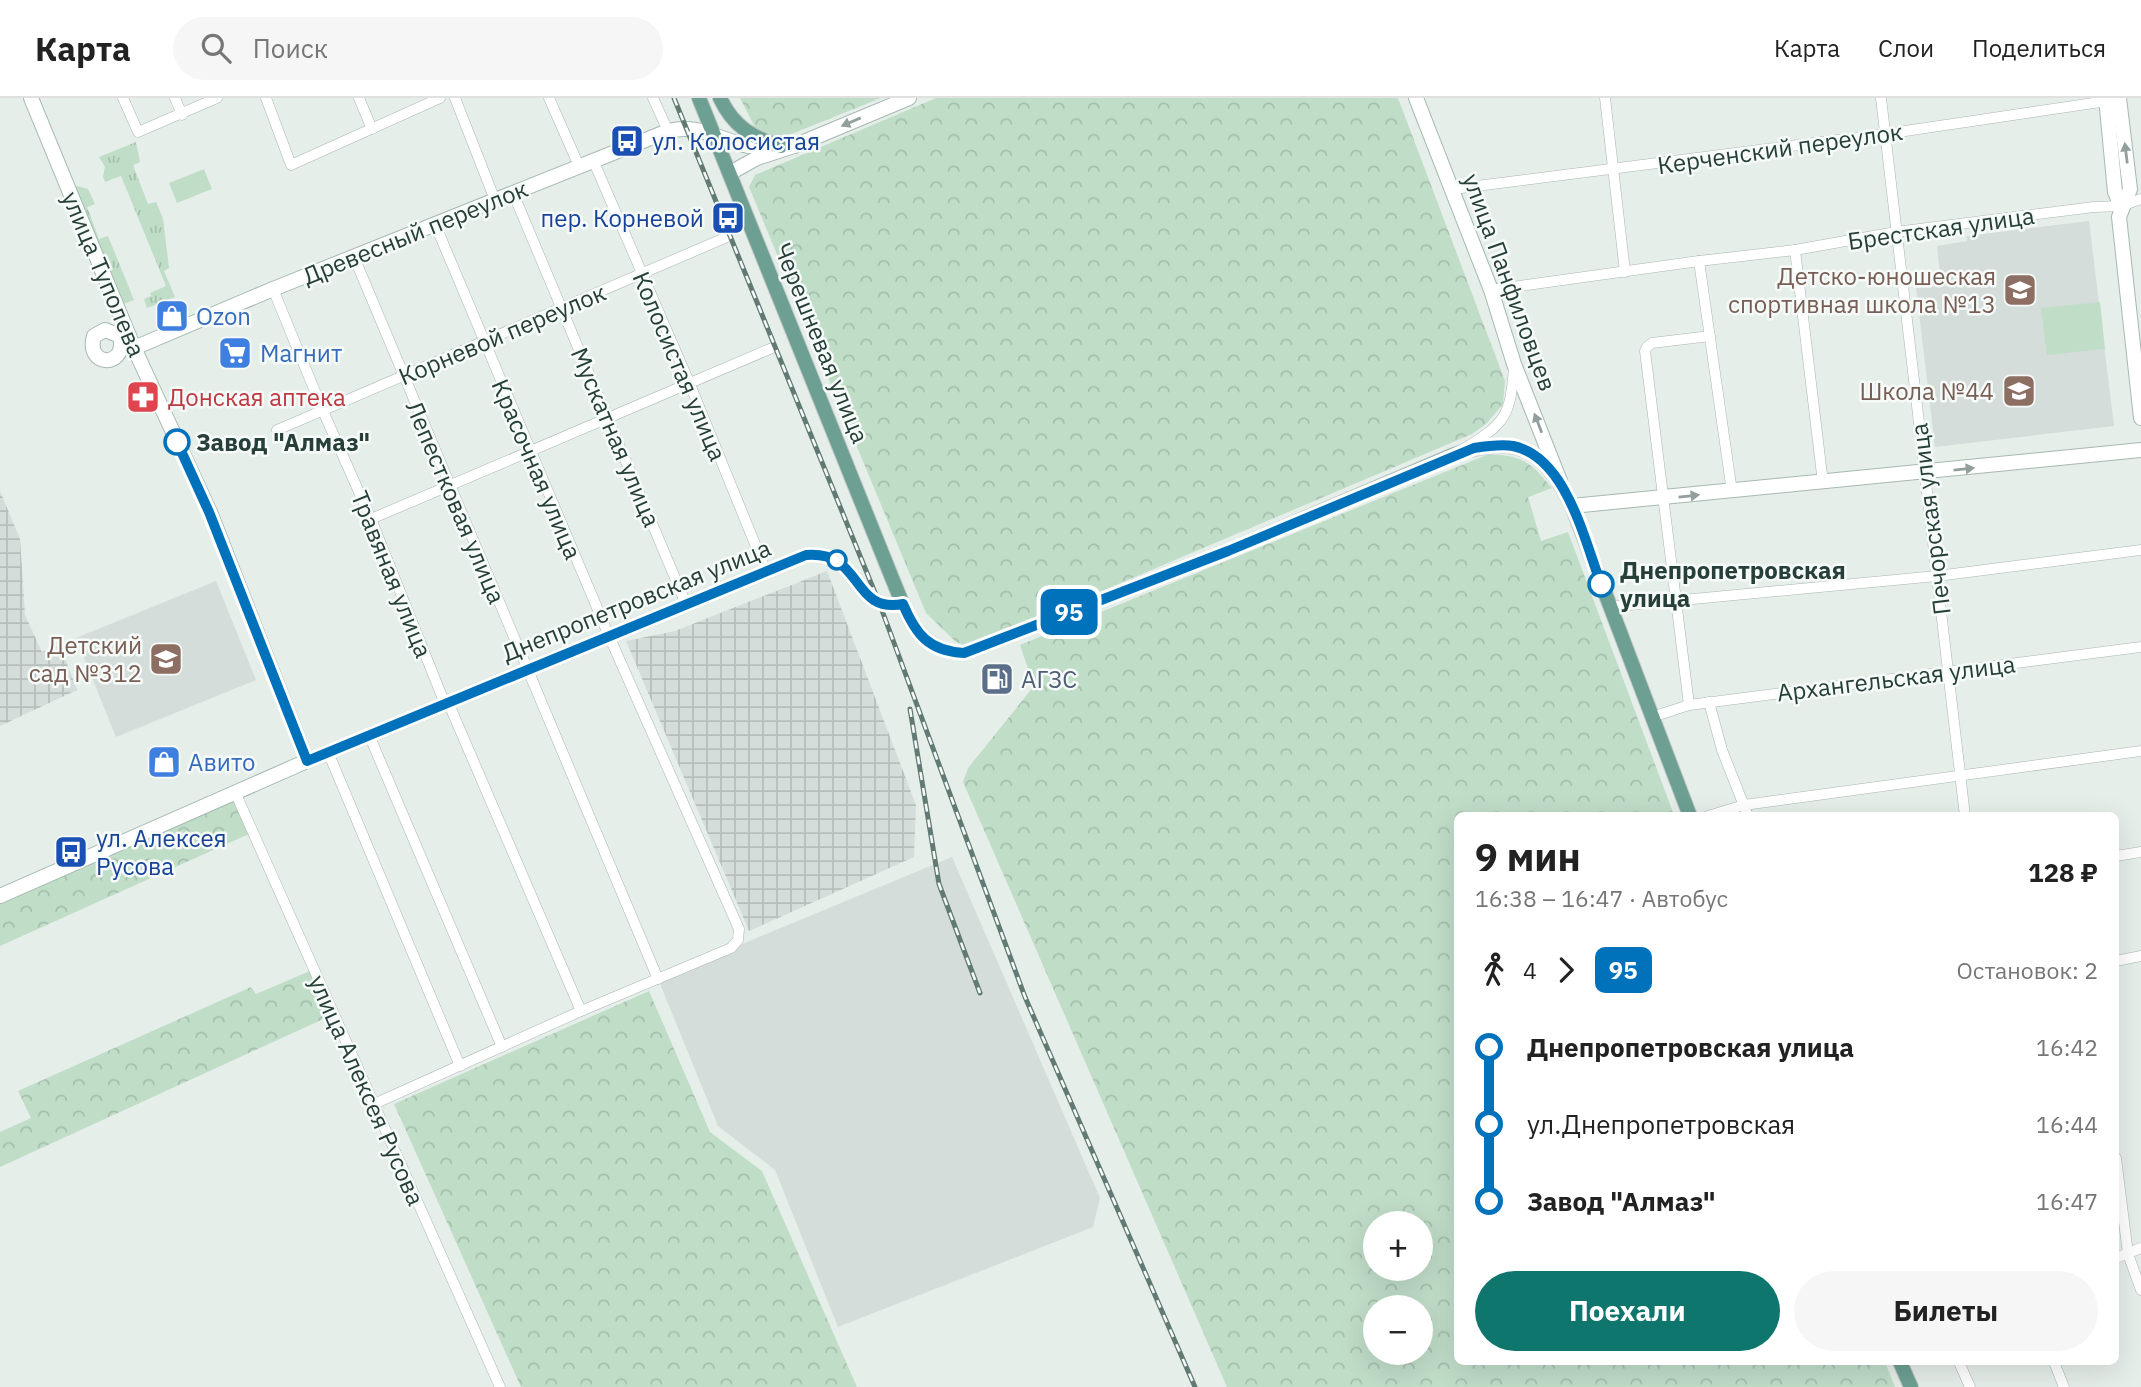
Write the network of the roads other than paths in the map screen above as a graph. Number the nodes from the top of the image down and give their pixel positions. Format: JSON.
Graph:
{"nodes":[{"id":1,"x":31,"y":98,"type":"edge"},
{"id":2,"x":123,"y":98,"type":"edge"},
{"id":3,"x":175,"y":98,"type":"edge"},
{"id":4,"x":217,"y":98,"type":"edge"},
{"id":5,"x":266,"y":98,"type":"edge"},
{"id":6,"x":359,"y":98,"type":"edge"},
{"id":7,"x":440,"y":98,"type":"edge"},
{"id":8,"x":454,"y":98,"type":"edge"},
{"id":9,"x":550,"y":98,"type":"edge"},
{"id":10,"x":653,"y":98,"type":"edge"},
{"id":11,"x":699,"y":98,"type":"edge"},
{"id":12,"x":720,"y":98,"type":"edge"},
{"id":13,"x":909,"y":98,"type":"edge"},
{"id":14,"x":1416,"y":98,"type":"edge"},
{"id":15,"x":1605,"y":98,"type":"edge"},
{"id":16,"x":1881,"y":98,"type":"edge"},
{"id":17,"x":2111,"y":99,"type":"edge"},
{"id":18,"x":182,"y":114,"type":"junction"},
{"id":19,"x":372,"y":129,"type":"junction"},
{"id":20,"x":668,"y":131,"type":"junction"},
{"id":21,"x":1885,"y":134,"type":"junction"},
{"id":22,"x":713,"y":135,"type":"junction"},
{"id":23,"x":788,"y":146,"type":"junction"},
{"id":24,"x":593,"y":160,"type":"junction"},
{"id":25,"x":579,"y":166,"type":"junction"},
{"id":26,"x":1613,"y":170,"type":"junction"},
{"id":27,"x":730,"y":173,"type":"junction"},
{"id":28,"x":1453,"y":189,"type":"junction"},
{"id":29,"x":513,"y":193,"type":"junction"},
{"id":30,"x":2141,"y":199,"type":"edge"},
{"id":31,"x":495,"y":200,"type":"junction"},
{"id":32,"x":2122,"y":206,"type":"junction"},
{"id":33,"x":435,"y":224,"type":"junction"},
{"id":34,"x":1896,"y":232,"type":"junction"},
{"id":35,"x":727,"y":237,"type":"dead end"},
{"id":36,"x":1795,"y":250,"type":"junction"},
{"id":37,"x":354,"y":257,"type":"junction"},
{"id":38,"x":1699,"y":261,"type":"junction"},
{"id":39,"x":1625,"y":272,"type":"junction"},
{"id":40,"x":642,"y":275,"type":"junction"},
{"id":41,"x":274,"y":289,"type":"junction"},
{"id":42,"x":1491,"y":290,"type":"junction"},
{"id":43,"x":562,"y":309,"type":"junction"},
{"id":44,"x":1710,"y":336,"type":"junction"},
{"id":45,"x":121,"y":340,"type":"dead end"},
{"id":46,"x":483,"y":342,"type":"junction"},
{"id":47,"x":134,"y":348,"type":"junction"},
{"id":48,"x":772,"y":348,"type":"dead end"},
{"id":49,"x":1514,"y":365,"type":"junction"},
{"id":50,"x":404,"y":376,"type":"junction"},
{"id":51,"x":689,"y":382,"type":"junction"},
{"id":52,"x":323,"y":411,"type":"junction"},
{"id":53,"x":2141,"y":418,"type":"edge"},
{"id":54,"x":608,"y":419,"type":"junction"},
{"id":55,"x":277,"y":430,"type":"dead end"},
{"id":56,"x":2141,"y":450,"type":"edge"},
{"id":57,"x":530,"y":452,"type":"junction"},
{"id":58,"x":1453,"y":455,"type":"junction"},
{"id":59,"x":1924,"y":473,"type":"junction"},
{"id":60,"x":1561,"y":482,"type":"junction"},
{"id":61,"x":1824,"y":483,"type":"junction"},
{"id":62,"x":450,"y":486,"type":"junction"},
{"id":63,"x":1732,"y":492,"type":"junction"},
{"id":64,"x":1663,"y":499,"type":"junction"},
{"id":65,"x":1572,"y":506,"type":"junction"},
{"id":66,"x":371,"y":519,"type":"junction"},
{"id":67,"x":2141,"y":550,"type":"edge"},
{"id":68,"x":766,"y":571,"type":"junction"},
{"id":69,"x":1937,"y":576,"type":"junction"},
{"id":70,"x":1677,"y":601,"type":"junction"},
{"id":71,"x":686,"y":604,"type":"junction"},
{"id":72,"x":903,"y":604,"type":"junction"},
{"id":73,"x":1609,"y":607,"type":"junction"},
{"id":74,"x":608,"y":636,"type":"junction"},
{"id":75,"x":2141,"y":647,"type":"edge"},
{"id":76,"x":527,"y":670,"type":"junction"},
{"id":77,"x":1947,"y":672,"type":"junction"},
{"id":78,"x":1709,"y":702,"type":"junction"},
{"id":79,"x":447,"y":703,"type":"junction"},
{"id":80,"x":1689,"y":705,"type":"junction"},
{"id":81,"x":1651,"y":717,"type":"junction"},
{"id":82,"x":369,"y":735,"type":"junction"},
{"id":83,"x":2141,"y":751,"type":"edge"},
{"id":84,"x":328,"y":752,"type":"junction"},
{"id":85,"x":307,"y":761,"type":"junction"},
{"id":86,"x":1961,"y":776,"type":"junction"},
{"id":87,"x":235,"y":792,"type":"junction"},
{"id":88,"x":1744,"y":805,"type":"junction"},
{"id":89,"x":1688,"y":812,"type":"edge"},
{"id":90,"x":1721,"y":812,"type":"edge"},
{"id":91,"x":1747,"y":812,"type":"edge"},
{"id":92,"x":1965,"y":812,"type":"edge"},
{"id":93,"x":2141,"y":852,"type":"edge"},
{"id":94,"x":2119,"y":856,"type":"edge"},
{"id":95,"x":0,"y":896,"type":"edge"},
{"id":96,"x":2141,"y":956,"type":"edge"},
{"id":97,"x":2119,"y":960,"type":"edge"},
{"id":98,"x":658,"y":979,"type":"junction"},
{"id":99,"x":581,"y":1011,"type":"junction"},
{"id":100,"x":502,"y":1047,"type":"junction"},
{"id":101,"x":460,"y":1066,"type":"junction"},
{"id":102,"x":374,"y":1104,"type":"junction"},
{"id":103,"x":2119,"y":1184,"type":"edge"},
{"id":104,"x":2141,"y":1248,"type":"edge"},
{"id":105,"x":2127,"y":1254,"type":"junction"},
{"id":106,"x":2119,"y":1257,"type":"edge"},
{"id":107,"x":2141,"y":1290,"type":"edge"},
{"id":108,"x":1901,"y":1365,"type":"edge"},
{"id":109,"x":1960,"y":1365,"type":"edge"},
{"id":110,"x":2054,"y":1365,"type":"edge"},
{"id":111,"x":500,"y":1387,"type":"edge"},
{"id":112,"x":1910,"y":1387,"type":"edge"},
{"id":113,"x":1970,"y":1387,"type":"edge"},
{"id":114,"x":2064,"y":1387,"type":"edge"}],
"edges":[{"from":1,"to":47,"type":"street","name":"улица Туполева"},
{"from":2,"to":18,"type":"street"},
{"from":3,"to":18,"type":"street"},
{"from":4,"to":18,"type":"street"},
{"from":5,"to":19,"type":"street"},
{"from":6,"to":19,"type":"street"},
{"from":7,"to":19,"type":"street"},
{"from":8,"to":31,"type":"street"},
{"from":9,"to":25,"type":"street"},
{"from":10,"to":20,"type":"street"},
{"from":11,"to":22,"type":"main road","name":"Черешневая улица"},
{"from":12,"to":23,"type":"main road"},
{"from":13,"to":23,"type":"street","one_way":true},
{"from":14,"to":28,"type":"street","name":"улица Панфиловцев"},
{"from":15,"to":26,"type":"street"},
{"from":16,"to":21,"type":"street","name":"Печорская улица"},
{"from":17,"to":21,"type":"street","name":"Керченский переулок"},
{"from":17,"to":32,"type":"street"},
{"from":20,"to":22,"type":"street","name":"Древесный переулок"},
{"from":20,"to":24,"type":"street","name":"Древесный переулок"},
{"from":21,"to":26,"type":"street","name":"Керченский переулок"},
{"from":21,"to":34,"type":"street","name":"Печорская улица"},
{"from":22,"to":23,"type":"street","name":"Древесный переулок"},
{"from":22,"to":27,"type":"main road","name":"Черешневая улица"},
{"from":23,"to":27,"type":"street"},
{"from":24,"to":25,"type":"street","name":"Древесный переулок"},
{"from":24,"to":40,"type":"street","name":"Колосистая улица"},
{"from":25,"to":29,"type":"street","name":"Древесный переулок"},
{"from":26,"to":28,"type":"street","name":"Керченский переулок"},
{"from":26,"to":39,"type":"street"},
{"from":27,"to":72,"type":"main road","name":"Черешневая улица"},
{"from":28,"to":42,"type":"street","name":"улица Панфиловцев"},
{"from":29,"to":31,"type":"street","name":"Древесный переулок"},
{"from":29,"to":43,"type":"street","name":"Мускатная улица"},
{"from":30,"to":32,"type":"street","name":"Брестская улица"},
{"from":31,"to":33,"type":"street","name":"Древесный переулок"},
{"from":32,"to":34,"type":"street","name":"Брестская улица"},
{"from":32,"to":53,"type":"street"},
{"from":33,"to":37,"type":"street","name":"Древесный переулок"},
{"from":33,"to":46,"type":"street","name":"Красочная улица"},
{"from":34,"to":36,"type":"street","name":"Брестская улица"},
{"from":34,"to":59,"type":"street","name":"Печорская улица"},
{"from":35,"to":40,"type":"street","name":"Корневой переулок"},
{"from":36,"to":38,"type":"street","name":"Брестская улица"},
{"from":36,"to":61,"type":"street"},
{"from":37,"to":41,"type":"street","name":"Древесный переулок"},
{"from":37,"to":50,"type":"street","name":"Лепестковая улица"},
{"from":38,"to":39,"type":"street","name":"Брестская улица"},
{"from":38,"to":44,"type":"street"},
{"from":39,"to":42,"type":"street","name":"Брестская улица"},
{"from":40,"to":43,"type":"street","name":"Корневой переулок"},
{"from":40,"to":51,"type":"street","name":"Колосистая улица"},
{"from":41,"to":47,"type":"street","name":"Древесный переулок"},
{"from":41,"to":52,"type":"street","name":"Травяная улица"},
{"from":42,"to":49,"type":"street","name":"улица Панфиловцев"},
{"from":43,"to":46,"type":"street","name":"Корневой переулок"},
{"from":43,"to":54,"type":"street","name":"Мускатная улица"},
{"from":44,"to":63,"type":"street"},
{"from":44,"to":64,"type":"street"},
{"from":45,"to":47,"type":"street"},
{"from":46,"to":50,"type":"street","name":"Корневой переулок"},
{"from":46,"to":57,"type":"street","name":"Красочная улица"},
{"from":47,"to":85,"type":"street","name":"улица Туполева"},
{"from":48,"to":51,"type":"street"},
{"from":49,"to":58,"type":"street"},
{"from":60,"to":49,"type":"street","name":"улица Панфиловцев","one_way":true},
{"from":50,"to":52,"type":"street","name":"Корневой переулок"},
{"from":50,"to":62,"type":"street","name":"Лепестковая улица"},
{"from":51,"to":54,"type":"street"},
{"from":51,"to":68,"type":"street","name":"Колосистая улица"},
{"from":52,"to":55,"type":"street","name":"Корневой переулок"},
{"from":52,"to":66,"type":"street","name":"Травяная улица"},
{"from":54,"to":57,"type":"street"},
{"from":54,"to":71,"type":"street","name":"Мускатная улица"},
{"from":59,"to":56,"type":"street","one_way":true},
{"from":57,"to":62,"type":"street"},
{"from":57,"to":74,"type":"street","name":"Красочная улица"},
{"from":58,"to":60,"type":"main road"},
{"from":58,"to":72,"type":"main road"},
{"from":59,"to":61,"type":"street"},
{"from":59,"to":69,"type":"street","name":"Печорская улица"},
{"from":60,"to":65,"type":"main road"},
{"from":61,"to":63,"type":"street"},
{"from":62,"to":66,"type":"street"},
{"from":62,"to":76,"type":"street","name":"Лепестковая улица"},
{"from":64,"to":63,"type":"street","one_way":true},
{"from":64,"to":65,"type":"street"},
{"from":64,"to":70,"type":"street"},
{"from":65,"to":73,"type":"main road"},
{"from":66,"to":79,"type":"street","name":"Травяная улица"},
{"from":67,"to":69,"type":"street"},
{"from":68,"to":71,"type":"street","name":"Днепропетровская улица"},
{"from":68,"to":72,"type":"street","name":"Днепропетровская улица"},
{"from":69,"to":70,"type":"street"},
{"from":69,"to":77,"type":"street","name":"Печорская улица"},
{"from":70,"to":73,"type":"street"},
{"from":70,"to":80,"type":"street"},
{"from":71,"to":74,"type":"street","name":"Днепропетровская улица"},
{"from":73,"to":81,"type":"main road"},
{"from":74,"to":76,"type":"street","name":"Днепропетровская улица"},
{"from":74,"to":98,"type":"street","name":"Красочная улица"},
{"from":75,"to":77,"type":"street","name":"Архангельская улица"},
{"from":76,"to":79,"type":"street","name":"Днепропетровская улица"},
{"from":76,"to":98,"type":"street","name":"Лепестковая улица"},
{"from":77,"to":78,"type":"street","name":"Архангельская улица"},
{"from":77,"to":86,"type":"street","name":"Печорская улица"},
{"from":78,"to":80,"type":"street","name":"Архангельская улица"},
{"from":78,"to":88,"type":"street"},
{"from":79,"to":82,"type":"street","name":"Днепропетровская улица"},
{"from":79,"to":99,"type":"street","name":"Травяная улица"},
{"from":80,"to":81,"type":"street","name":"Архангельская улица"},
{"from":81,"to":89,"type":"main road"},
{"from":82,"to":84,"type":"street","name":"Днепропетровская улица"},
{"from":82,"to":100,"type":"street"},
{"from":83,"to":86,"type":"street"},
{"from":84,"to":85,"type":"street","name":"Днепропетровская улица"},
{"from":84,"to":101,"type":"street"},
{"from":85,"to":87,"type":"street","name":"Днепропетровская улица"},
{"from":86,"to":88,"type":"street"},
{"from":86,"to":92,"type":"street","name":"Печорская улица"},
{"from":87,"to":95,"type":"street","name":"Днепропетровская улица"},
{"from":87,"to":102,"type":"street","name":"улица Алексея Русова"},
{"from":88,"to":90,"type":"street"},
{"from":88,"to":91,"type":"street"},
{"from":93,"to":94,"type":"street"},
{"from":96,"to":97,"type":"street"},
{"from":98,"to":99,"type":"street"},
{"from":99,"to":100,"type":"street"},
{"from":100,"to":101,"type":"street"},
{"from":101,"to":102,"type":"street"},
{"from":102,"to":111,"type":"street","name":"улица Алексея Русова"},
{"from":103,"to":105,"type":"street"},
{"from":104,"to":105,"type":"street"},
{"from":105,"to":106,"type":"street"},
{"from":105,"to":107,"type":"street"},
{"from":108,"to":112,"type":"main road"},
{"from":109,"to":113,"type":"street"},
{"from":110,"to":114,"type":"street"}]}
